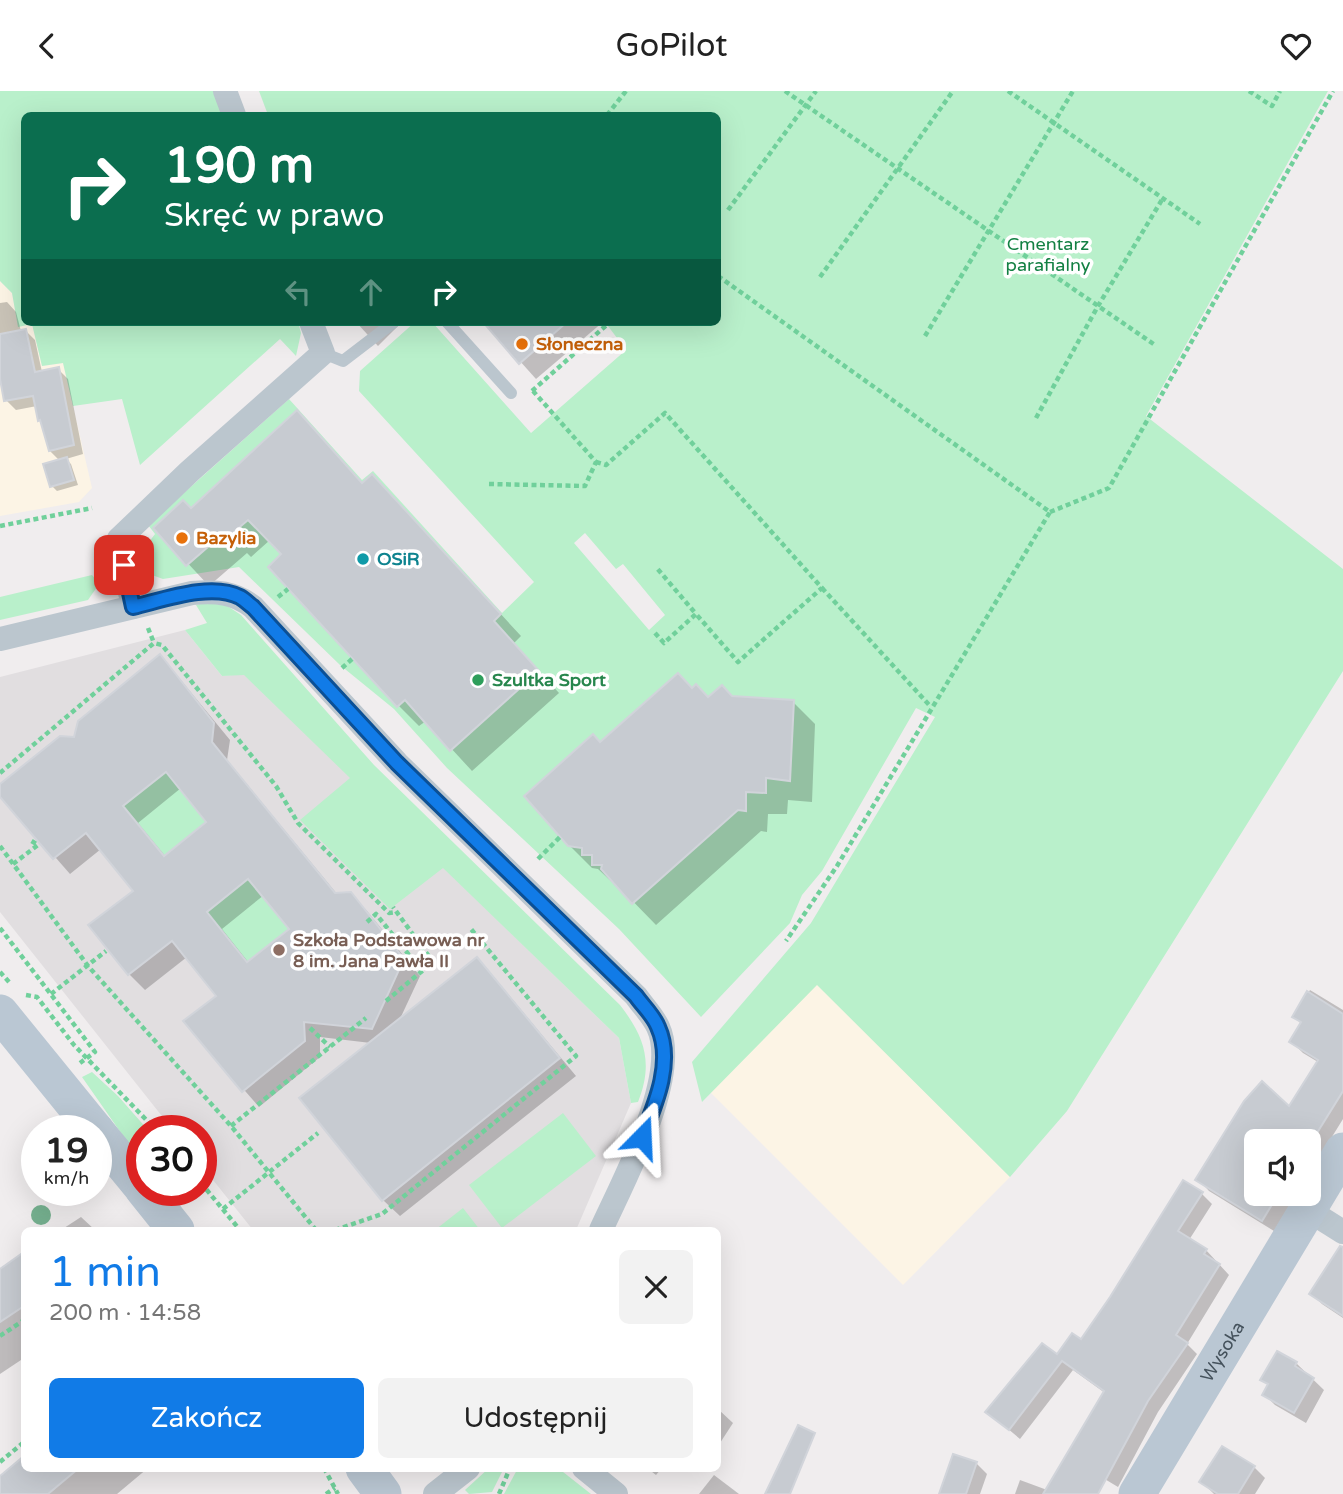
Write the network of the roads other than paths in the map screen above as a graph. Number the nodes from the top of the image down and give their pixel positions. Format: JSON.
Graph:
{"nodes":[{"id":1,"x":225,"y":91,"type":"edge"},
{"id":2,"x":233,"y":112,"type":"edge"},
{"id":3,"x":313,"y":326,"type":"edge"},
{"id":4,"x":389,"y":326,"type":"edge"},
{"id":5,"x":451,"y":326,"type":"edge"},
{"id":6,"x":323,"y":353,"type":"junction"},
{"id":7,"x":511,"y":393,"type":"road end"},
{"id":8,"x":133,"y":607,"type":"junction"},
{"id":9,"x":0,"y":639,"type":"edge"},
{"id":10,"x":0,"y":1013,"type":"edge"},
{"id":11,"x":83,"y":1115,"type":"edge"},
{"id":12,"x":112,"y":1150,"type":"edge"},
{"id":13,"x":1343,"y":1151,"type":"edge"},
{"id":14,"x":126,"y":1167,"type":"edge"},
{"id":15,"x":157,"y":1206,"type":"edge"},
{"id":16,"x":1308,"y":1210,"type":"junction"},
{"id":17,"x":174,"y":1227,"type":"edge"},
{"id":18,"x":602,"y":1227,"type":"edge"},
{"id":19,"x":1343,"y":1232,"type":"edge"},
{"id":20,"x":463,"y":1472,"type":"edge"},
{"id":21,"x":589,"y":1472,"type":"edge"},
{"id":22,"x":350,"y":1478,"type":"edge"},
{"id":23,"x":383,"y":1494,"type":"edge"},
{"id":24,"x":435,"y":1494,"type":"edge"},
{"id":25,"x":616,"y":1494,"type":"edge"},
{"id":26,"x":1137,"y":1494,"type":"edge"}],
"edges":[{"from":1,"to":2,"type":"street"},
{"from":3,"to":6,"type":"street"},
{"from":4,"to":6,"type":"lane"},
{"from":5,"to":7,"type":"lane"},
{"from":6,"to":8,"type":"street"},
{"from":8,"to":9,"type":"street"},
{"from":8,"to":18,"type":"street"},
{"from":10,"to":11,"type":"street"},
{"from":12,"to":14,"type":"street"},
{"from":13,"to":16,"type":"street","name":"Wysoka"},
{"from":15,"to":17,"type":"street"},
{"from":16,"to":19,"type":"street"},
{"from":16,"to":26,"type":"street","name":"Wysoka"},
{"from":20,"to":24,"type":"street"},
{"from":21,"to":25,"type":"street"},
{"from":22,"to":23,"type":"street"}]}
